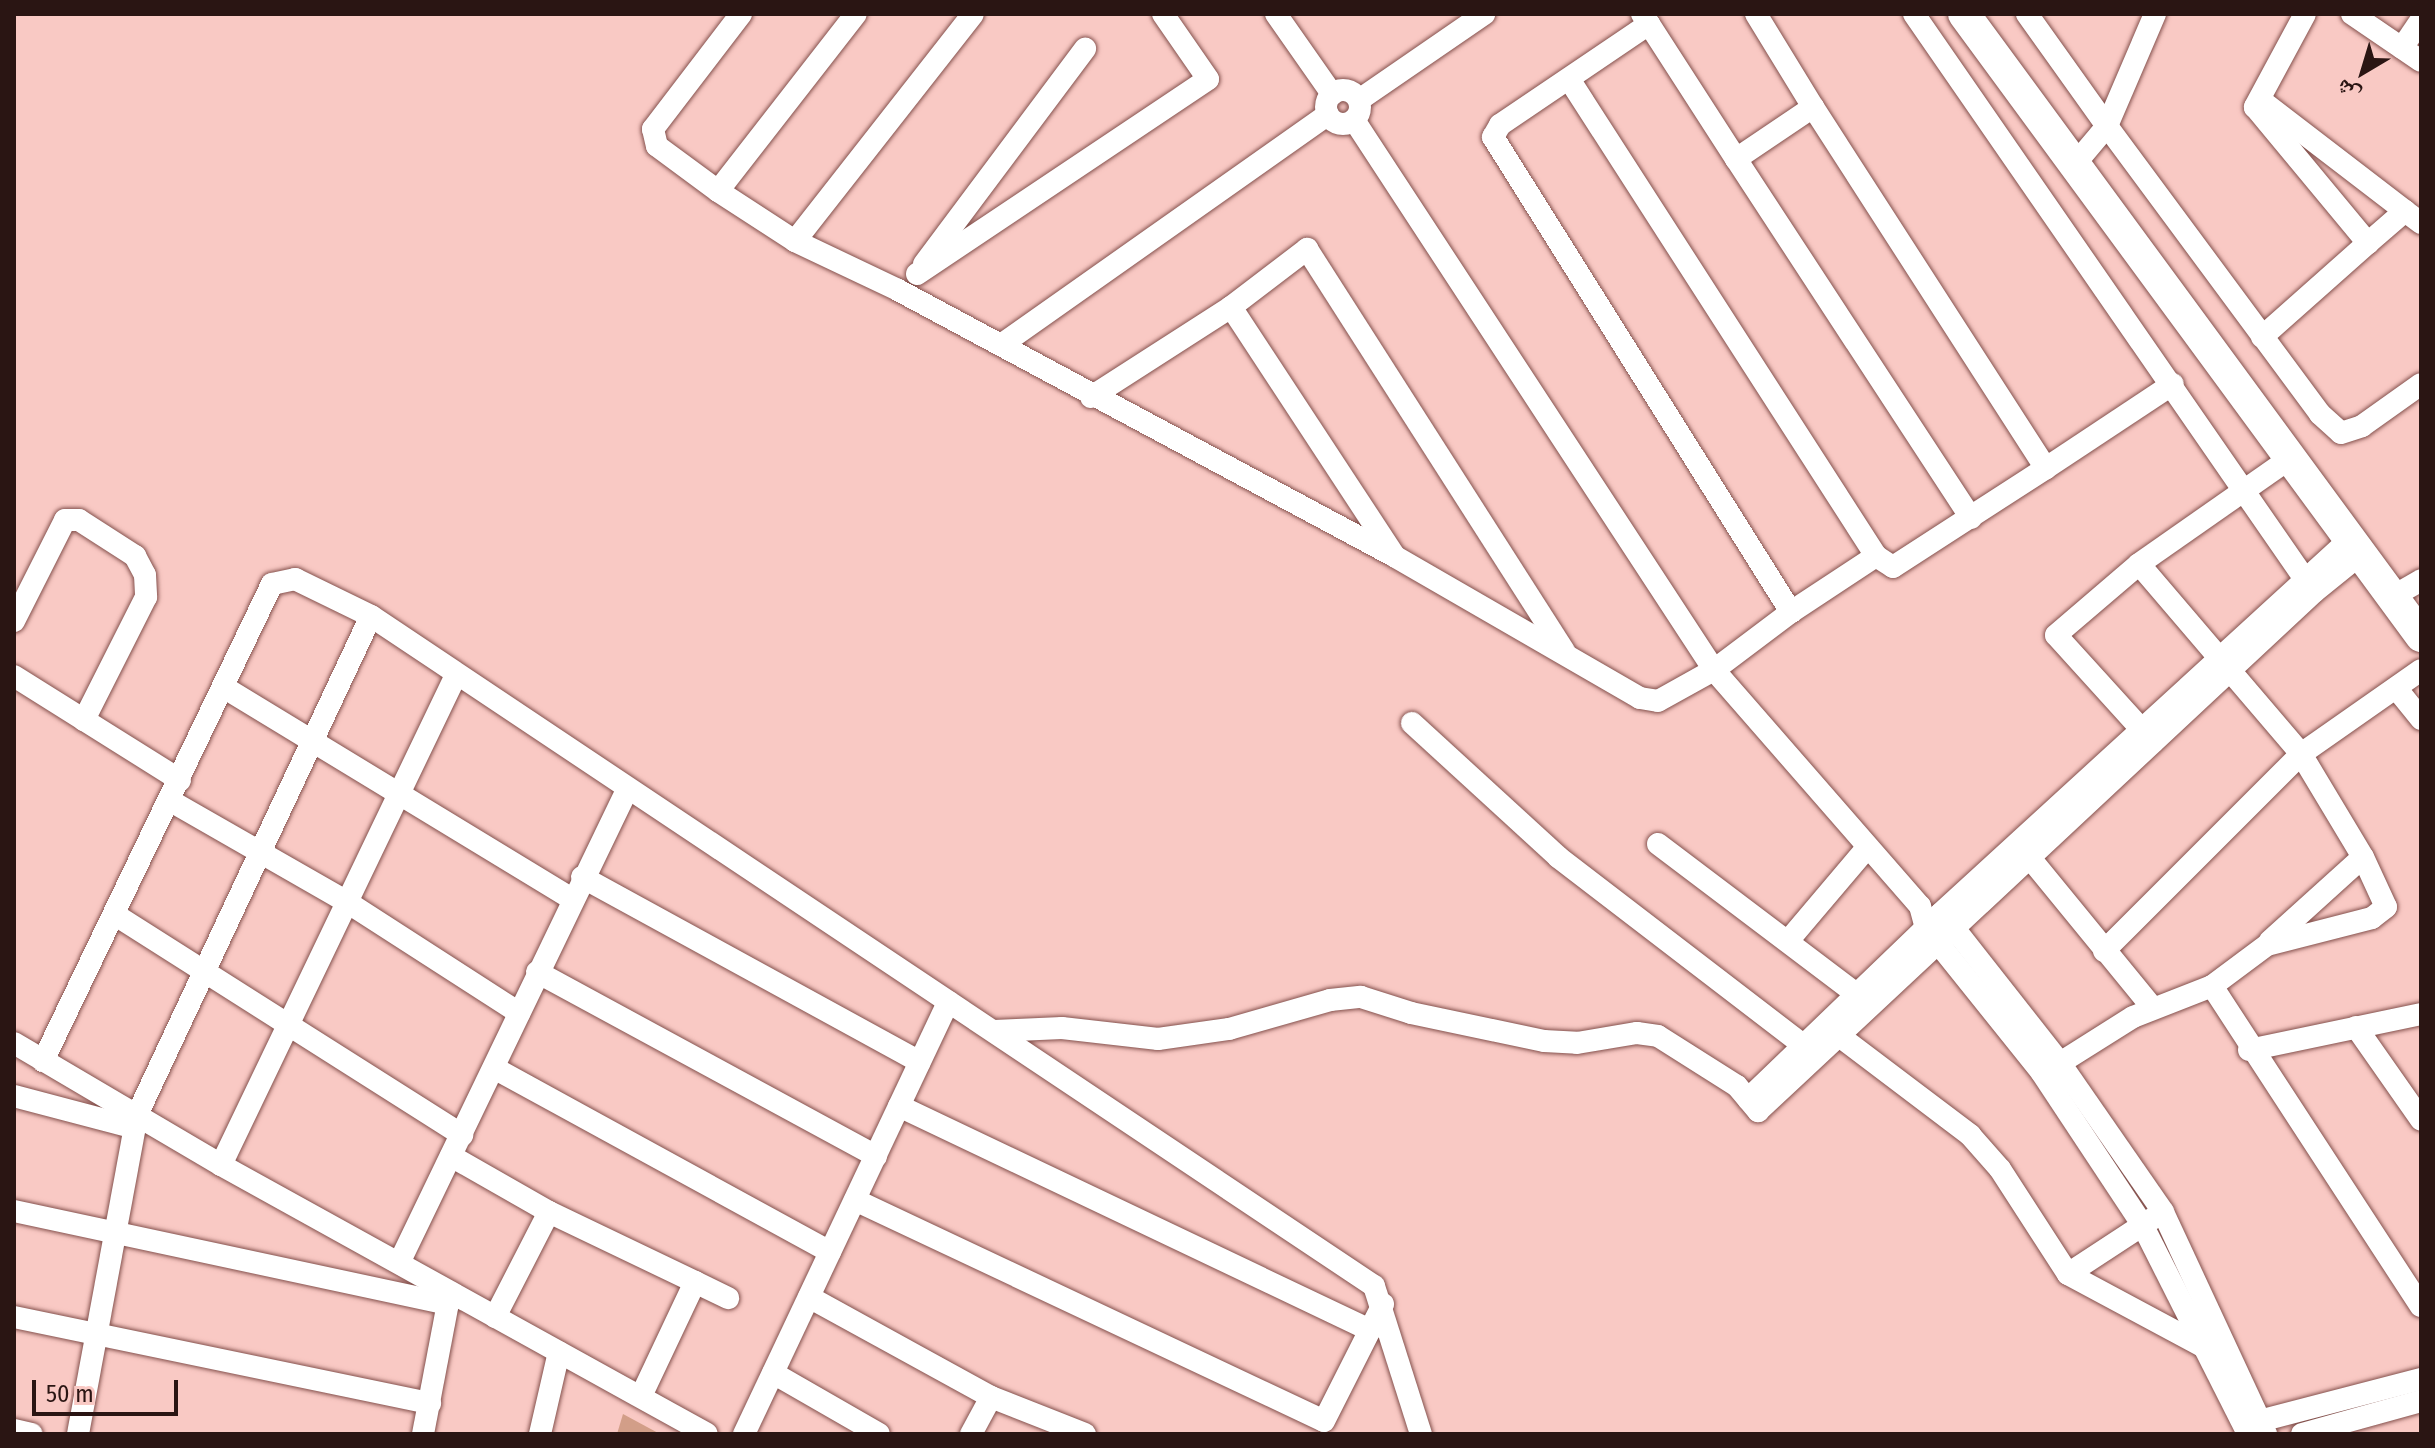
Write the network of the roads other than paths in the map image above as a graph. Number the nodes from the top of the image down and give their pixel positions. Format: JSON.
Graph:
{"nodes":[{"id":1,"x":741,"y":14,"type":"edge"},
{"id":2,"x":856,"y":14,"type":"edge"},
{"id":3,"x":973,"y":14,"type":"edge"},
{"id":4,"x":1163,"y":14,"type":"edge"},
{"id":5,"x":1276,"y":14,"type":"edge"},
{"id":6,"x":1484,"y":14,"type":"edge"},
{"id":7,"x":1756,"y":14,"type":"edge"},
{"id":8,"x":1914,"y":14,"type":"edge"},
{"id":9,"x":1964,"y":14,"type":"edge"},
{"id":10,"x":2027,"y":14,"type":"edge"},
{"id":11,"x":2155,"y":14,"type":"edge"},
{"id":12,"x":2305,"y":14,"type":"edge"},
{"id":13,"x":2352,"y":14,"type":"edge"},
{"id":14,"x":1646,"y":19,"type":"edge"},
{"id":15,"x":2421,"y":20,"type":"edge"},
{"id":16,"x":1085,"y":49,"type":"dead end"},
{"id":17,"x":2412,"y":54,"type":"edge"},
{"id":18,"x":1569,"y":79,"type":"junction"},
{"id":19,"x":2259,"y":99,"type":"junction"},
{"id":20,"x":1330,"y":104,"type":"junction"},
{"id":21,"x":1813,"y":107,"type":"junction"},
{"id":22,"x":1356,"y":110,"type":"junction"},
{"id":23,"x":2107,"y":126,"type":"junction"},
{"id":24,"x":1736,"y":159,"type":"junction"},
{"id":25,"x":2075,"y":164,"type":"junction"},
{"id":26,"x":718,"y":191,"type":"junction"},
{"id":27,"x":2413,"y":217,"type":"edge"},
{"id":28,"x":795,"y":241,"type":"junction"},
{"id":29,"x":2368,"y":243,"type":"junction"},
{"id":30,"x":917,"y":274,"type":"junction"},
{"id":31,"x":898,"y":290,"type":"junction"},
{"id":32,"x":1231,"y":307,"type":"junction"},
{"id":33,"x":2262,"y":337,"type":"junction"},
{"id":34,"x":1001,"y":345,"type":"junction"},
{"id":35,"x":2173,"y":384,"type":"junction"},
{"id":36,"x":2421,"y":384,"type":"edge"},
{"id":37,"x":1091,"y":397,"type":"junction"},
{"id":38,"x":2292,"y":457,"type":"junction"},
{"id":39,"x":2046,"y":468,"type":"junction"},
{"id":40,"x":2243,"y":489,"type":"junction"},
{"id":41,"x":1971,"y":518,"type":"junction"},
{"id":42,"x":2356,"y":547,"type":"junction"},
{"id":43,"x":1394,"y":556,"type":"junction"},
{"id":44,"x":1876,"y":556,"type":"junction"},
{"id":45,"x":2139,"y":564,"type":"junction"},
{"id":46,"x":2421,"y":580,"type":"edge"},
{"id":47,"x":2309,"y":585,"type":"junction"},
{"id":48,"x":2392,"y":597,"type":"junction"},
{"id":49,"x":1791,"y":612,"type":"junction"},
{"id":50,"x":371,"y":616,"type":"junction"},
{"id":51,"x":14,"y":621,"type":"edge"},
{"id":52,"x":2421,"y":636,"type":"edge"},
{"id":53,"x":1565,"y":653,"type":"junction"},
{"id":54,"x":2226,"y":665,"type":"junction"},
{"id":55,"x":1714,"y":670,"type":"junction"},
{"id":56,"x":2421,"y":670,"type":"edge"},
{"id":57,"x":456,"y":675,"type":"junction"},
{"id":58,"x":14,"y":676,"type":"edge"},
{"id":59,"x":225,"y":688,"type":"junction"},
{"id":60,"x":2396,"y":688,"type":"junction"},
{"id":61,"x":2421,"y":719,"type":"edge"},
{"id":62,"x":84,"y":720,"type":"junction"},
{"id":63,"x":1412,"y":723,"type":"dead end"},
{"id":64,"x":2149,"y":738,"type":"junction"},
{"id":65,"x":314,"y":740,"type":"junction"},
{"id":66,"x":2301,"y":754,"type":"junction"},
{"id":67,"x":174,"y":790,"type":"junction"},
{"id":68,"x":627,"y":790,"type":"junction"},
{"id":69,"x":399,"y":795,"type":"junction"},
{"id":70,"x":1658,"y":844,"type":"dead end"},
{"id":71,"x":1867,"y":848,"type":"junction"},
{"id":72,"x":2023,"y":850,"type":"junction"},
{"id":73,"x":260,"y":852,"type":"junction"},
{"id":74,"x":2363,"y":857,"type":"junction"},
{"id":75,"x":582,"y":877,"type":"junction"},
{"id":76,"x":572,"y":899,"type":"junction"},
{"id":77,"x":347,"y":902,"type":"junction"},
{"id":78,"x":117,"y":916,"type":"junction"},
{"id":79,"x":1936,"y":924,"type":"junction"},
{"id":80,"x":1788,"y":941,"type":"junction"},
{"id":81,"x":2267,"y":945,"type":"junction"},
{"id":82,"x":2104,"y":951,"type":"junction"},
{"id":83,"x":202,"y":969,"type":"junction"},
{"id":84,"x":537,"y":972,"type":"junction"},
{"id":85,"x":2212,"y":986,"type":"junction"},
{"id":86,"x":1864,"y":1000,"type":"junction"},
{"id":87,"x":948,"y":1002,"type":"junction"},
{"id":88,"x":2152,"y":1007,"type":"junction"},
{"id":89,"x":519,"y":1013,"type":"junction"},
{"id":90,"x":2421,"y":1014,"type":"edge"},
{"id":91,"x":287,"y":1024,"type":"junction"},
{"id":92,"x":2356,"y":1027,"type":"junction"},
{"id":93,"x":994,"y":1031,"type":"junction"},
{"id":94,"x":1838,"y":1035,"type":"junction"},
{"id":95,"x":14,"y":1043,"type":"edge"},
{"id":96,"x":1810,"y":1050,"type":"junction"},
{"id":97,"x":2249,"y":1050,"type":"junction"},
{"id":98,"x":43,"y":1061,"type":"junction"},
{"id":99,"x":920,"y":1062,"type":"junction"},
{"id":100,"x":2060,"y":1063,"type":"junction"},
{"id":101,"x":494,"y":1068,"type":"junction"},
{"id":102,"x":14,"y":1096,"type":"edge"},
{"id":103,"x":899,"y":1106,"type":"junction"},
{"id":104,"x":2421,"y":1120,"type":"edge"},
{"id":105,"x":136,"y":1121,"type":"junction"},
{"id":106,"x":462,"y":1135,"type":"junction"},
{"id":107,"x":451,"y":1156,"type":"junction"},
{"id":108,"x":876,"y":1156,"type":"junction"},
{"id":109,"x":221,"y":1165,"type":"junction"},
{"id":110,"x":855,"y":1200,"type":"junction"},
{"id":111,"x":14,"y":1211,"type":"edge"},
{"id":112,"x":549,"y":1212,"type":"junction"},
{"id":113,"x":2163,"y":1212,"type":"junction"},
{"id":114,"x":2142,"y":1224,"type":"junction"},
{"id":115,"x":117,"y":1231,"type":"junction"},
{"id":116,"x":830,"y":1252,"type":"junction"},
{"id":117,"x":400,"y":1261,"type":"junction"},
{"id":118,"x":2068,"y":1274,"type":"junction"},
{"id":119,"x":695,"y":1282,"type":"junction"},
{"id":120,"x":809,"y":1297,"type":"junction"},
{"id":121,"x":449,"y":1298,"type":"junction"},
{"id":122,"x":728,"y":1298,"type":"dead end"},
{"id":123,"x":1383,"y":1304,"type":"junction"},
{"id":124,"x":2421,"y":1306,"type":"edge"},
{"id":125,"x":14,"y":1317,"type":"edge"},
{"id":126,"x":495,"y":1317,"type":"junction"},
{"id":127,"x":1370,"y":1330,"type":"junction"},
{"id":128,"x":97,"y":1337,"type":"junction"},
{"id":129,"x":2225,"y":1339,"type":"junction"},
{"id":130,"x":2203,"y":1348,"type":"junction"},
{"id":131,"x":559,"y":1352,"type":"junction"},
{"id":132,"x":773,"y":1373,"type":"junction"},
{"id":133,"x":2421,"y":1379,"type":"edge"},
{"id":134,"x":641,"y":1396,"type":"junction"},
{"id":135,"x":991,"y":1397,"type":"junction"},
{"id":136,"x":2421,"y":1401,"type":"edge"},
{"id":137,"x":430,"y":1403,"type":"junction"},
{"id":138,"x":2362,"y":1417,"type":"edge"},
{"id":139,"x":1320,"y":1427,"type":"edge"},
{"id":140,"x":2252,"y":1429,"type":"edge"},
{"id":141,"x":14,"y":1430,"type":"edge"},
{"id":142,"x":32,"y":1434,"type":"edge"},
{"id":143,"x":78,"y":1434,"type":"edge"},
{"id":144,"x":423,"y":1434,"type":"edge"},
{"id":145,"x":540,"y":1434,"type":"edge"},
{"id":146,"x":707,"y":1434,"type":"edge"},
{"id":147,"x":744,"y":1434,"type":"edge"},
{"id":148,"x":879,"y":1434,"type":"edge"},
{"id":149,"x":971,"y":1434,"type":"edge"},
{"id":150,"x":1085,"y":1434,"type":"edge"},
{"id":151,"x":1421,"y":1434,"type":"edge"},
{"id":152,"x":2302,"y":1434,"type":"edge"}],
"edges":[{"from":1,"to":26,"type":"street"},
{"from":2,"to":26,"type":"street"},
{"from":3,"to":28,"type":"street"},
{"from":4,"to":30,"type":"street"},
{"from":5,"to":20,"type":"street"},
{"from":6,"to":22,"type":"street"},
{"from":7,"to":21,"type":"street"},
{"from":8,"to":35,"type":"street"},
{"from":9,"to":25,"type":"street"},
{"from":10,"to":23,"type":"street"},
{"from":11,"to":23,"type":"street"},
{"from":12,"to":19,"type":"street"},
{"from":13,"to":17,"type":"street"},
{"from":14,"to":18,"type":"street"},
{"from":14,"to":24,"type":"street"},
{"from":15,"to":17,"type":"street"},
{"from":16,"to":30,"type":"street"},
{"from":18,"to":44,"type":"street"},
{"from":18,"to":49,"type":"street"},
{"from":19,"to":27,"type":"street"},
{"from":19,"to":29,"type":"street"},
{"from":20,"to":22,"type":"street"},
{"from":20,"to":34,"type":"street"},
{"from":21,"to":24,"type":"street"},
{"from":21,"to":39,"type":"street"},
{"from":22,"to":55,"type":"street"},
{"from":23,"to":25,"type":"street"},
{"from":23,"to":33,"type":"street"},
{"from":24,"to":41,"type":"street"},
{"from":25,"to":38,"type":"street"},
{"from":26,"to":28,"type":"street"},
{"from":27,"to":29,"type":"street"},
{"from":28,"to":31,"type":"street"},
{"from":29,"to":33,"type":"street"},
{"from":30,"to":31,"type":"street"},
{"from":31,"to":34,"type":"street"},
{"from":32,"to":37,"type":"street"},
{"from":32,"to":43,"type":"street"},
{"from":32,"to":53,"type":"street"},
{"from":33,"to":36,"type":"street"},
{"from":34,"to":37,"type":"street"},
{"from":35,"to":39,"type":"street"},
{"from":35,"to":40,"type":"street"},
{"from":37,"to":43,"type":"street"},
{"from":38,"to":40,"type":"street"},
{"from":38,"to":42,"type":"street"},
{"from":39,"to":41,"type":"street"},
{"from":40,"to":45,"type":"street"},
{"from":40,"to":47,"type":"street"},
{"from":41,"to":44,"type":"street"},
{"from":42,"to":47,"type":"street"},
{"from":42,"to":48,"type":"street"},
{"from":43,"to":53,"type":"street"},
{"from":44,"to":49,"type":"street"},
{"from":45,"to":54,"type":"street"},
{"from":45,"to":64,"type":"street"},
{"from":46,"to":48,"type":"street"},
{"from":47,"to":54,"type":"street"},
{"from":48,"to":52,"type":"street"},
{"from":49,"to":55,"type":"street"},
{"from":50,"to":57,"type":"street"},
{"from":50,"to":59,"type":"street"},
{"from":50,"to":65,"type":"street"},
{"from":51,"to":62,"type":"street"},
{"from":53,"to":55,"type":"street"},
{"from":54,"to":64,"type":"street"},
{"from":54,"to":66,"type":"street"},
{"from":55,"to":71,"type":"street"},
{"from":56,"to":60,"type":"street"},
{"from":57,"to":68,"type":"street"},
{"from":57,"to":69,"type":"street"},
{"from":58,"to":62,"type":"street"},
{"from":59,"to":65,"type":"street"},
{"from":59,"to":67,"type":"street"},
{"from":60,"to":61,"type":"street"},
{"from":60,"to":66,"type":"street"},
{"from":62,"to":67,"type":"street"},
{"from":63,"to":96,"type":"street"},
{"from":64,"to":72,"type":"street"},
{"from":65,"to":69,"type":"street"},
{"from":65,"to":73,"type":"street"},
{"from":66,"to":74,"type":"street"},
{"from":66,"to":82,"type":"street"},
{"from":67,"to":73,"type":"street"},
{"from":67,"to":78,"type":"street"},
{"from":68,"to":75,"type":"street"},
{"from":68,"to":87,"type":"street"},
{"from":69,"to":76,"type":"street"},
{"from":69,"to":77,"type":"street"},
{"from":70,"to":80,"type":"street"},
{"from":71,"to":79,"type":"street"},
{"from":71,"to":80,"type":"street"},
{"from":72,"to":79,"type":"street"},
{"from":72,"to":82,"type":"street"},
{"from":73,"to":77,"type":"street"},
{"from":73,"to":83,"type":"street"},
{"from":74,"to":81,"type":"street"},
{"from":74,"to":81,"type":"street"},
{"from":75,"to":76,"type":"street"},
{"from":75,"to":99,"type":"street"},
{"from":76,"to":84,"type":"street"},
{"from":77,"to":89,"type":"street"},
{"from":77,"to":91,"type":"street"},
{"from":78,"to":83,"type":"street"},
{"from":78,"to":98,"type":"street"},
{"from":79,"to":86,"type":"street"},
{"from":79,"to":100,"type":"street"},
{"from":79,"to":114,"type":"street"},
{"from":80,"to":86,"type":"street"},
{"from":81,"to":85,"type":"street"},
{"from":82,"to":88,"type":"street"},
{"from":83,"to":91,"type":"street"},
{"from":83,"to":105,"type":"street"},
{"from":84,"to":89,"type":"street"},
{"from":84,"to":108,"type":"street"},
{"from":85,"to":88,"type":"street"},
{"from":85,"to":97,"type":"street"},
{"from":86,"to":94,"type":"street"},
{"from":86,"to":96,"type":"street"},
{"from":87,"to":93,"type":"street"},
{"from":87,"to":99,"type":"street"},
{"from":88,"to":100,"type":"street"},
{"from":89,"to":101,"type":"street"},
{"from":90,"to":92,"type":"street"},
{"from":91,"to":106,"type":"street"},
{"from":91,"to":109,"type":"street"},
{"from":92,"to":97,"type":"street"},
{"from":92,"to":104,"type":"street"},
{"from":93,"to":96,"type":"street"},
{"from":93,"to":123,"type":"street"},
{"from":94,"to":96,"type":"street"},
{"from":94,"to":118,"type":"street"},
{"from":95,"to":98,"type":"street"},
{"from":97,"to":124,"type":"street"},
{"from":98,"to":105,"type":"street"},
{"from":99,"to":103,"type":"street"},
{"from":100,"to":113,"type":"street"},
{"from":101,"to":106,"type":"street"},
{"from":101,"to":116,"type":"street"},
{"from":102,"to":105,"type":"street"},
{"from":103,"to":108,"type":"street"},
{"from":103,"to":127,"type":"street"},
{"from":105,"to":109,"type":"street"},
{"from":105,"to":115,"type":"street"},
{"from":106,"to":107,"type":"street"},
{"from":107,"to":112,"type":"street"},
{"from":107,"to":117,"type":"street"},
{"from":108,"to":110,"type":"street"},
{"from":109,"to":117,"type":"street"},
{"from":110,"to":116,"type":"street"},
{"from":110,"to":139,"type":"street"},
{"from":111,"to":115,"type":"street"},
{"from":112,"to":119,"type":"street"},
{"from":112,"to":126,"type":"street"},
{"from":113,"to":114,"type":"street"},
{"from":113,"to":129,"type":"street"},
{"from":114,"to":118,"type":"street"},
{"from":114,"to":130,"type":"street"},
{"from":115,"to":121,"type":"street"},
{"from":115,"to":128,"type":"street"},
{"from":116,"to":120,"type":"street"},
{"from":117,"to":121,"type":"street"},
{"from":118,"to":130,"type":"street"},
{"from":119,"to":122,"type":"street"},
{"from":119,"to":134,"type":"street"},
{"from":120,"to":132,"type":"street"},
{"from":120,"to":135,"type":"street"},
{"from":121,"to":126,"type":"street"},
{"from":121,"to":137,"type":"street"},
{"from":123,"to":127,"type":"street"},
{"from":123,"to":151,"type":"street"},
{"from":125,"to":128,"type":"street"},
{"from":126,"to":131,"type":"street"},
{"from":127,"to":139,"type":"street"},
{"from":128,"to":137,"type":"street"},
{"from":128,"to":143,"type":"street"},
{"from":129,"to":130,"type":"street"},
{"from":129,"to":140,"type":"street"},
{"from":130,"to":140,"type":"street"},
{"from":131,"to":134,"type":"street"},
{"from":131,"to":145,"type":"street"},
{"from":132,"to":147,"type":"street"},
{"from":132,"to":148,"type":"street"},
{"from":133,"to":138,"type":"street"},
{"from":134,"to":146,"type":"street"},
{"from":135,"to":149,"type":"street"},
{"from":135,"to":150,"type":"street"},
{"from":136,"to":138,"type":"street"},
{"from":137,"to":144,"type":"street"},
{"from":138,"to":140,"type":"street"},
{"from":138,"to":152,"type":"street"},
{"from":141,"to":142,"type":"street"}]}
